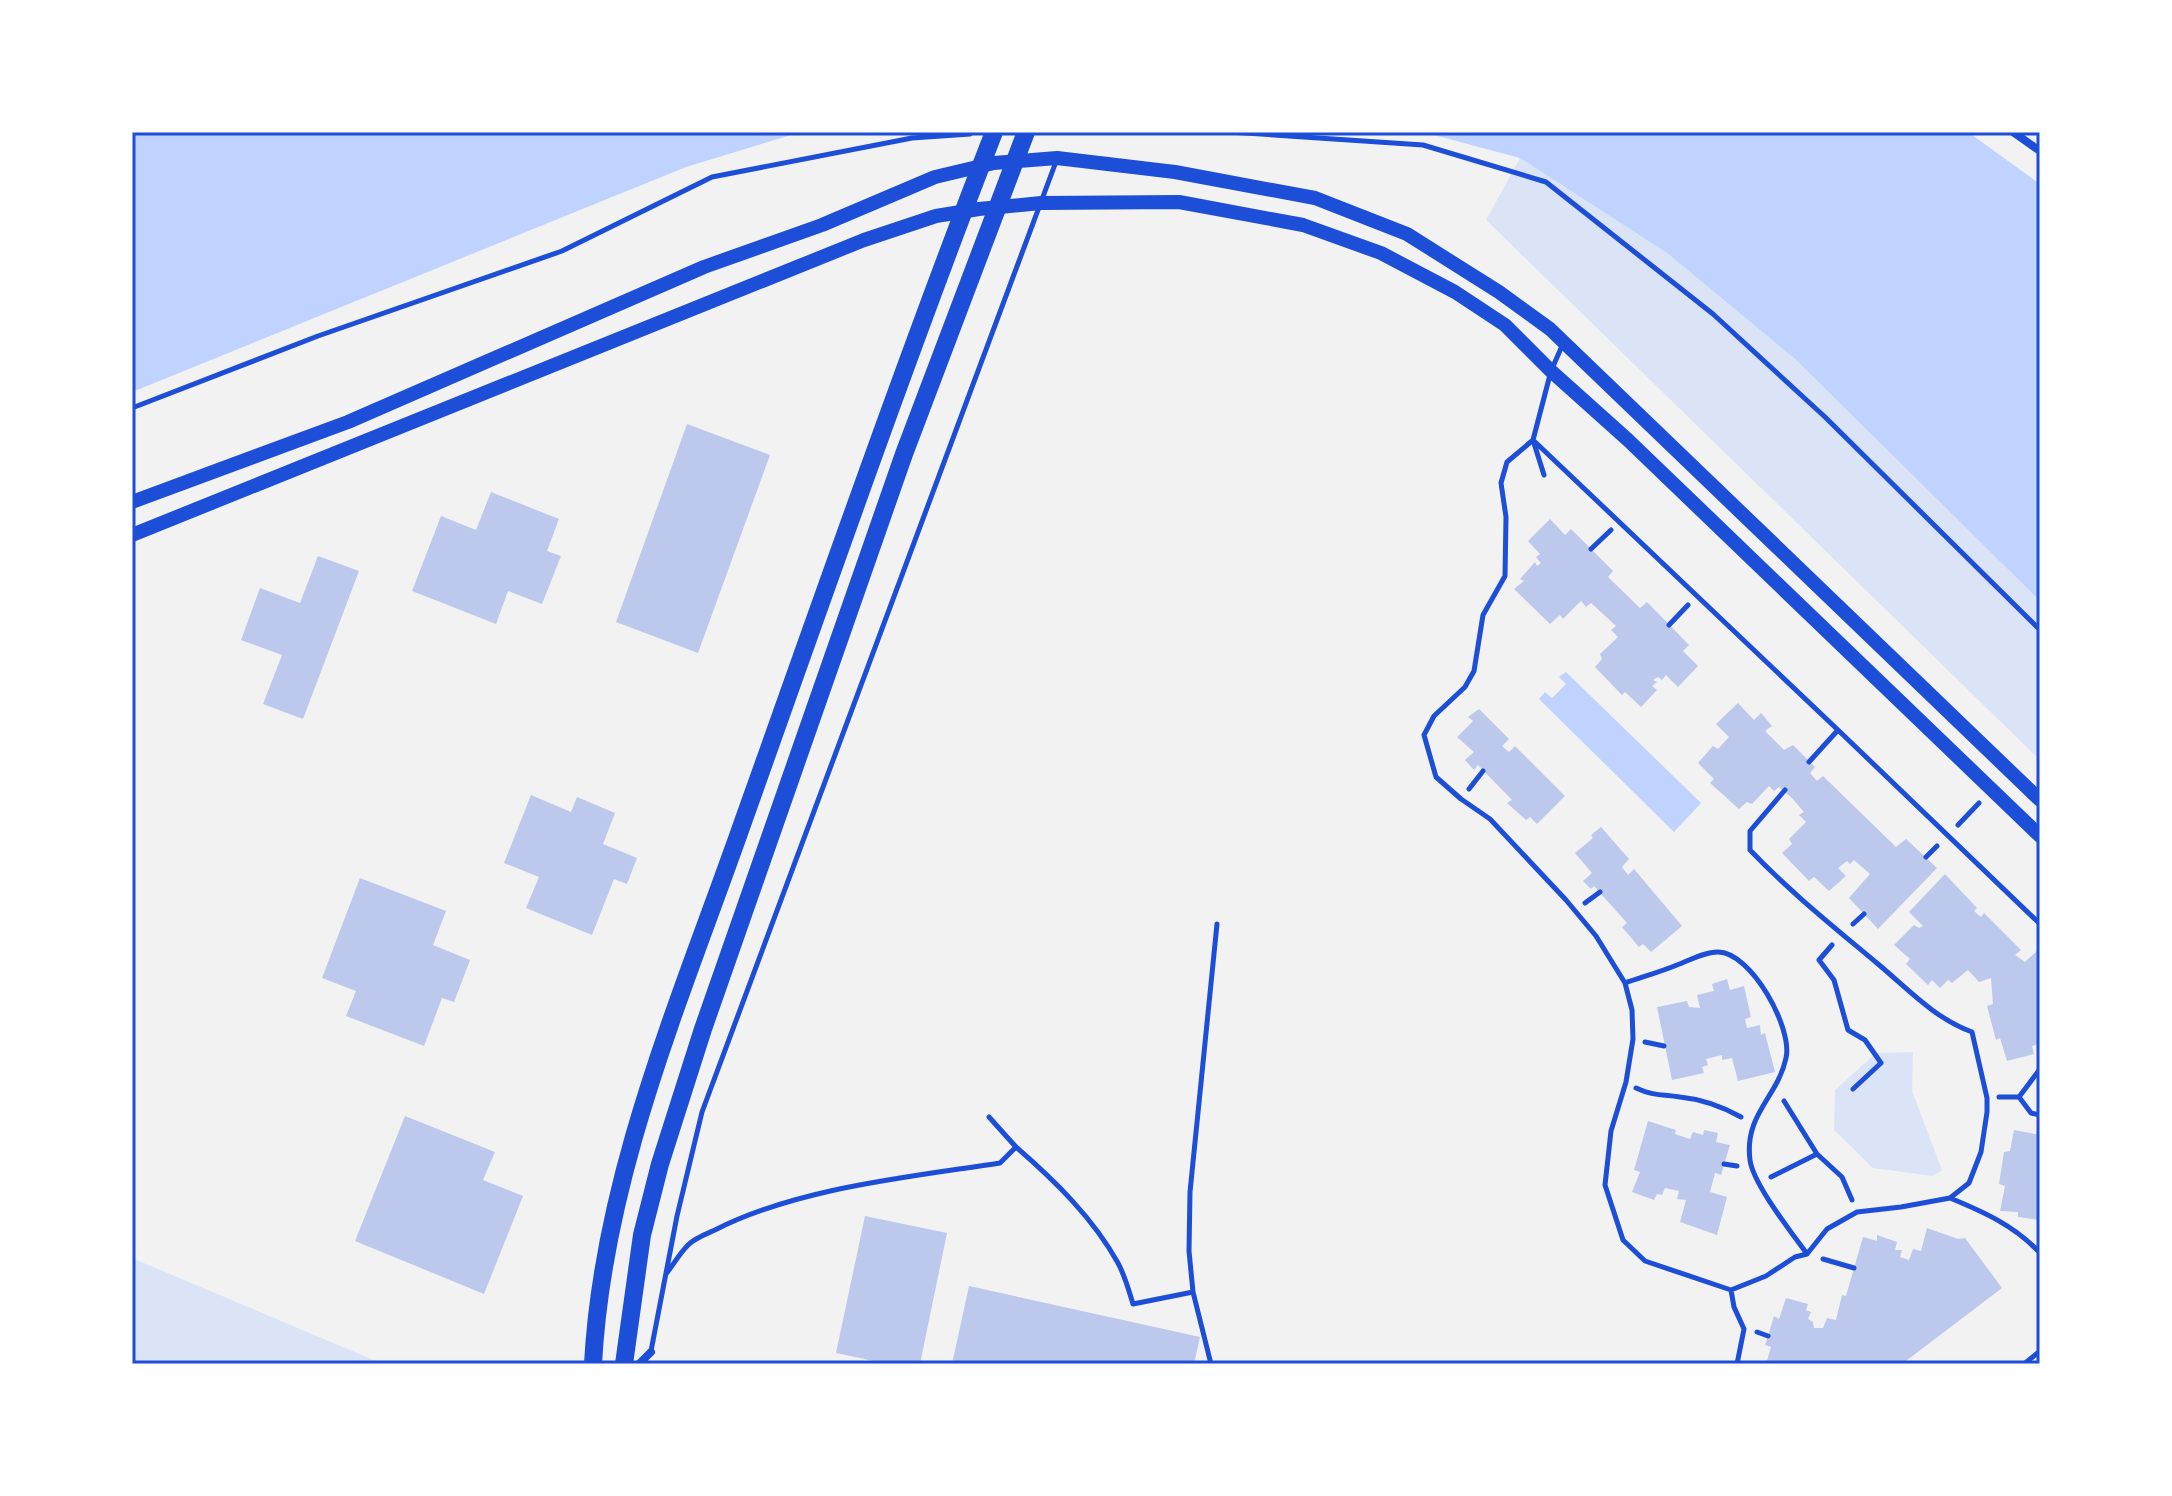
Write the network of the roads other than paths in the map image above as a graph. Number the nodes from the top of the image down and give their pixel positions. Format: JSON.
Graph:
{"nodes":[{"id":1,"x":994,"y":132,"type":"edge"},
{"id":2,"x":1026,"y":132,"type":"edge"},
{"id":3,"x":2013,"y":132,"type":"edge"},
{"id":4,"x":2040,"y":151,"type":"edge"},
{"id":5,"x":1057,"y":158,"type":"junction"},
{"id":6,"x":1041,"y":203,"type":"junction"},
{"id":7,"x":1564,"y":342,"type":"junction"},
{"id":8,"x":1551,"y":371,"type":"junction"},
{"id":9,"x":1533,"y":440,"type":"junction"},
{"id":10,"x":1544,"y":475,"type":"dead end"},
{"id":11,"x":132,"y":502,"type":"edge"},
{"id":12,"x":132,"y":535,"type":"edge"},
{"id":13,"x":1838,"y":730,"type":"junction"},
{"id":14,"x":1809,"y":762,"type":"dead end"},
{"id":15,"x":1785,"y":790,"type":"dead end"},
{"id":16,"x":2040,"y":800,"type":"edge"},
{"id":17,"x":2040,"y":836,"type":"edge"},
{"id":18,"x":1217,"y":924,"type":"dead end"},
{"id":19,"x":2040,"y":924,"type":"edge"},
{"id":20,"x":1625,"y":983,"type":"junction"},
{"id":21,"x":989,"y":1117,"type":"dead end"},
{"id":22,"x":1016,"y":1147,"type":"junction"},
{"id":23,"x":1950,"y":1198,"type":"junction"},
{"id":24,"x":2040,"y":1253,"type":"edge"},
{"id":25,"x":1807,"y":1254,"type":"junction"},
{"id":26,"x":664,"y":1277,"type":"junction"},
{"id":27,"x":1731,"y":1290,"type":"junction"},
{"id":28,"x":1193,"y":1292,"type":"junction"},
{"id":29,"x":2040,"y":1351,"type":"edge"},
{"id":30,"x":651,"y":1352,"type":"junction"},
{"id":31,"x":593,"y":1364,"type":"edge"},
{"id":32,"x":624,"y":1364,"type":"edge"},
{"id":33,"x":639,"y":1364,"type":"edge"},
{"id":34,"x":650,"y":1364,"type":"edge"},
{"id":35,"x":1211,"y":1364,"type":"edge"},
{"id":36,"x":1737,"y":1364,"type":"edge"},
{"id":37,"x":2024,"y":1364,"type":"edge"}],
"edges":[{"from":1,"to":31,"type":"main road"},
{"from":2,"to":32,"type":"main road"},
{"from":3,"to":4,"type":"street"},
{"from":5,"to":6,"type":"lane"},
{"from":5,"to":7,"type":"street"},
{"from":5,"to":11,"type":"street"},
{"from":6,"to":8,"type":"street"},
{"from":6,"to":12,"type":"street"},
{"from":6,"to":26,"type":"lane"},
{"from":7,"to":8,"type":"lane"},
{"from":7,"to":16,"type":"street"},
{"from":8,"to":9,"type":"lane"},
{"from":8,"to":17,"type":"street"},
{"from":9,"to":10,"type":"lane"},
{"from":9,"to":13,"type":"lane"},
{"from":9,"to":20,"type":"lane"},
{"from":13,"to":14,"type":"lane"},
{"from":13,"to":19,"type":"lane"},
{"from":15,"to":23,"type":"lane"},
{"from":18,"to":28,"type":"lane"},
{"from":20,"to":25,"type":"lane"},
{"from":20,"to":27,"type":"lane"},
{"from":21,"to":22,"type":"lane"},
{"from":22,"to":26,"type":"lane"},
{"from":22,"to":28,"type":"lane"},
{"from":23,"to":24,"type":"lane"},
{"from":23,"to":25,"type":"lane"},
{"from":25,"to":27,"type":"lane"},
{"from":26,"to":30,"type":"lane"},
{"from":27,"to":36,"type":"lane"},
{"from":28,"to":35,"type":"lane"},
{"from":29,"to":37,"type":"lane"},
{"from":30,"to":33,"type":"street"},
{"from":30,"to":34,"type":"street"}]}
